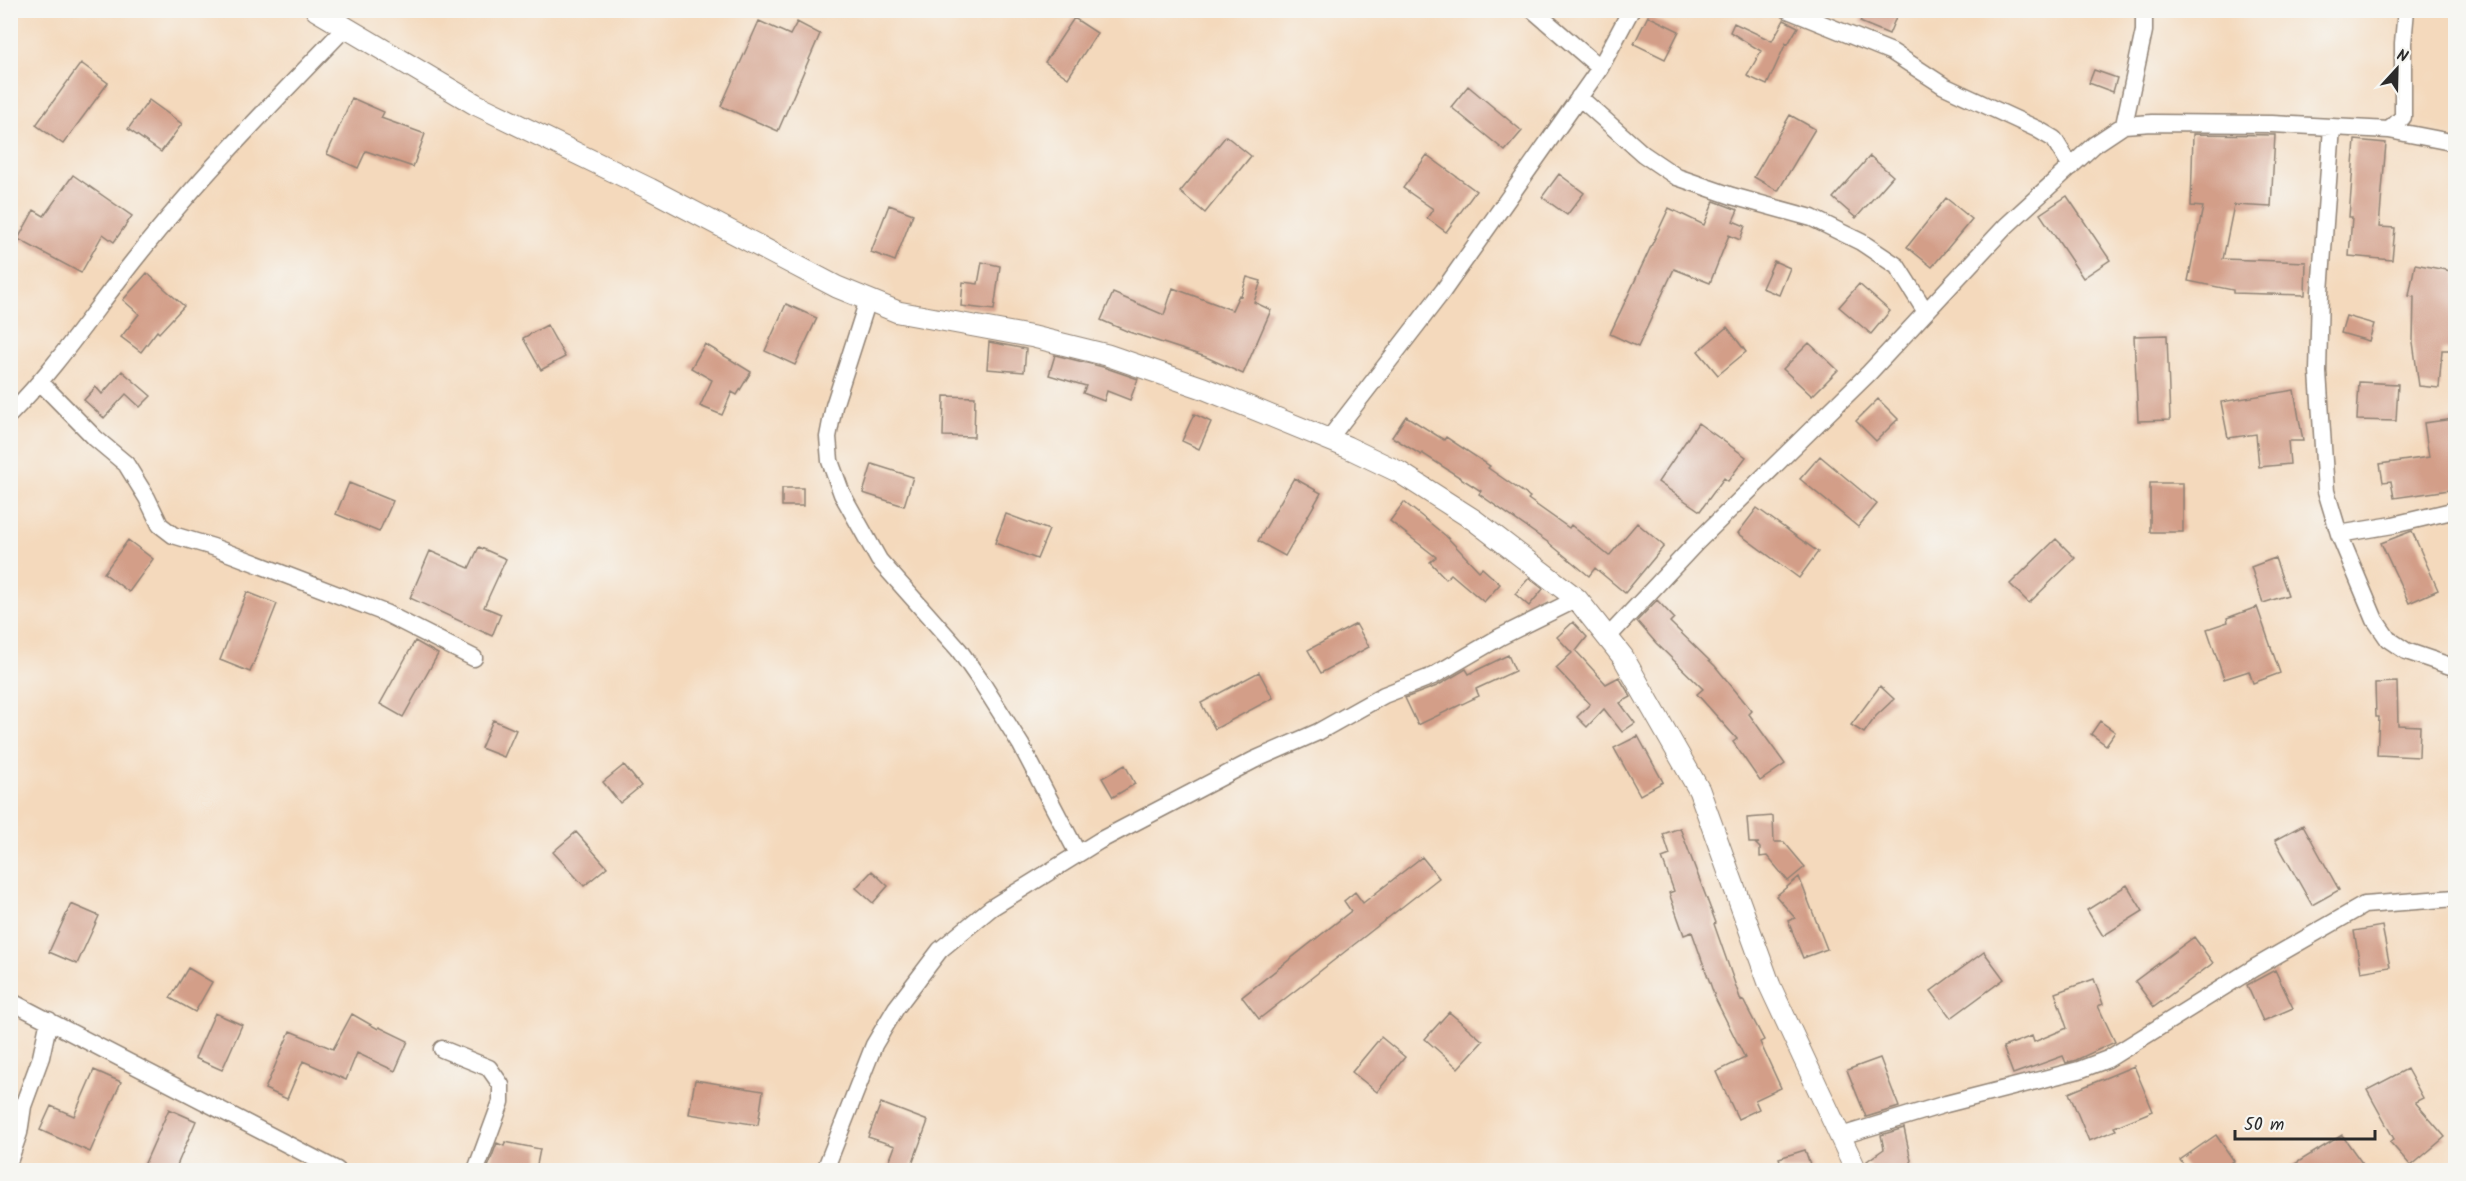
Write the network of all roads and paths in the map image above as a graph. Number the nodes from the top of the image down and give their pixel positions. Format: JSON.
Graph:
{"nodes":[{"id":1,"x":316,"y":10,"type":"edge"},
{"id":2,"x":1533,"y":10,"type":"edge"},
{"id":3,"x":1631,"y":10,"type":"edge"},
{"id":4,"x":1788,"y":10,"type":"edge"},
{"id":5,"x":2144,"y":10,"type":"edge"},
{"id":6,"x":2406,"y":10,"type":"edge"},
{"id":7,"x":345,"y":28,"type":"junction"},
{"id":8,"x":1600,"y":68,"type":"junction"},
{"id":9,"x":1579,"y":97,"type":"junction"},
{"id":10,"x":2124,"y":125,"type":"junction"},
{"id":11,"x":2332,"y":127,"type":"junction"},
{"id":12,"x":2389,"y":130,"type":"junction"},
{"id":13,"x":2456,"y":143,"type":"edge"},
{"id":14,"x":2071,"y":167,"type":"junction"},
{"id":15,"x":868,"y":300,"type":"junction"},
{"id":16,"x":1926,"y":312,"type":"junction"},
{"id":17,"x":41,"y":383,"type":"junction"},
{"id":18,"x":10,"y":414,"type":"edge"},
{"id":19,"x":1328,"y":440,"type":"junction"},
{"id":20,"x":2456,"y":510,"type":"edge"},
{"id":21,"x":2339,"y":534,"type":"junction"},
{"id":22,"x":1577,"y":599,"type":"junction"},
{"id":23,"x":1607,"y":638,"type":"junction"},
{"id":24,"x":474,"y":658,"type":"dead end"},
{"id":25,"x":2456,"y":668,"type":"edge"},
{"id":26,"x":1078,"y":854,"type":"junction"},
{"id":27,"x":2454,"y":893,"type":"edge"},
{"id":28,"x":10,"y":1001,"type":"edge"},
{"id":29,"x":49,"y":1020,"type":"junction"},
{"id":30,"x":442,"y":1049,"type":"dead end"},
{"id":31,"x":1841,"y":1136,"type":"junction"},
{"id":32,"x":10,"y":1159,"type":"edge"},
{"id":33,"x":337,"y":1170,"type":"edge"},
{"id":34,"x":476,"y":1170,"type":"edge"},
{"id":35,"x":825,"y":1170,"type":"edge"},
{"id":36,"x":1856,"y":1170,"type":"edge"}],
"edges":[{"from":1,"to":7,"type":"street"},
{"from":2,"to":8,"type":"street"},
{"from":3,"to":8,"type":"street"},
{"from":4,"to":14,"type":"street"},
{"from":5,"to":10,"type":"street"},
{"from":6,"to":12,"type":"street"},
{"from":7,"to":15,"type":"street"},
{"from":7,"to":17,"type":"street"},
{"from":8,"to":9,"type":"street"},
{"from":9,"to":16,"type":"street"},
{"from":9,"to":19,"type":"street"},
{"from":10,"to":11,"type":"street"},
{"from":10,"to":14,"type":"street"},
{"from":11,"to":12,"type":"street"},
{"from":11,"to":21,"type":"street"},
{"from":12,"to":13,"type":"street"},
{"from":14,"to":16,"type":"street"},
{"from":15,"to":19,"type":"street"},
{"from":15,"to":26,"type":"street"},
{"from":16,"to":23,"type":"street"},
{"from":17,"to":18,"type":"street"},
{"from":17,"to":24,"type":"street"},
{"from":19,"to":22,"type":"street"},
{"from":20,"to":21,"type":"street"},
{"from":21,"to":25,"type":"street"},
{"from":22,"to":23,"type":"street"},
{"from":22,"to":26,"type":"street"},
{"from":23,"to":31,"type":"street"},
{"from":26,"to":35,"type":"street"},
{"from":27,"to":31,"type":"street"},
{"from":28,"to":29,"type":"street"},
{"from":29,"to":32,"type":"street"},
{"from":29,"to":33,"type":"street"},
{"from":30,"to":34,"type":"street"},
{"from":31,"to":36,"type":"street"}]}
